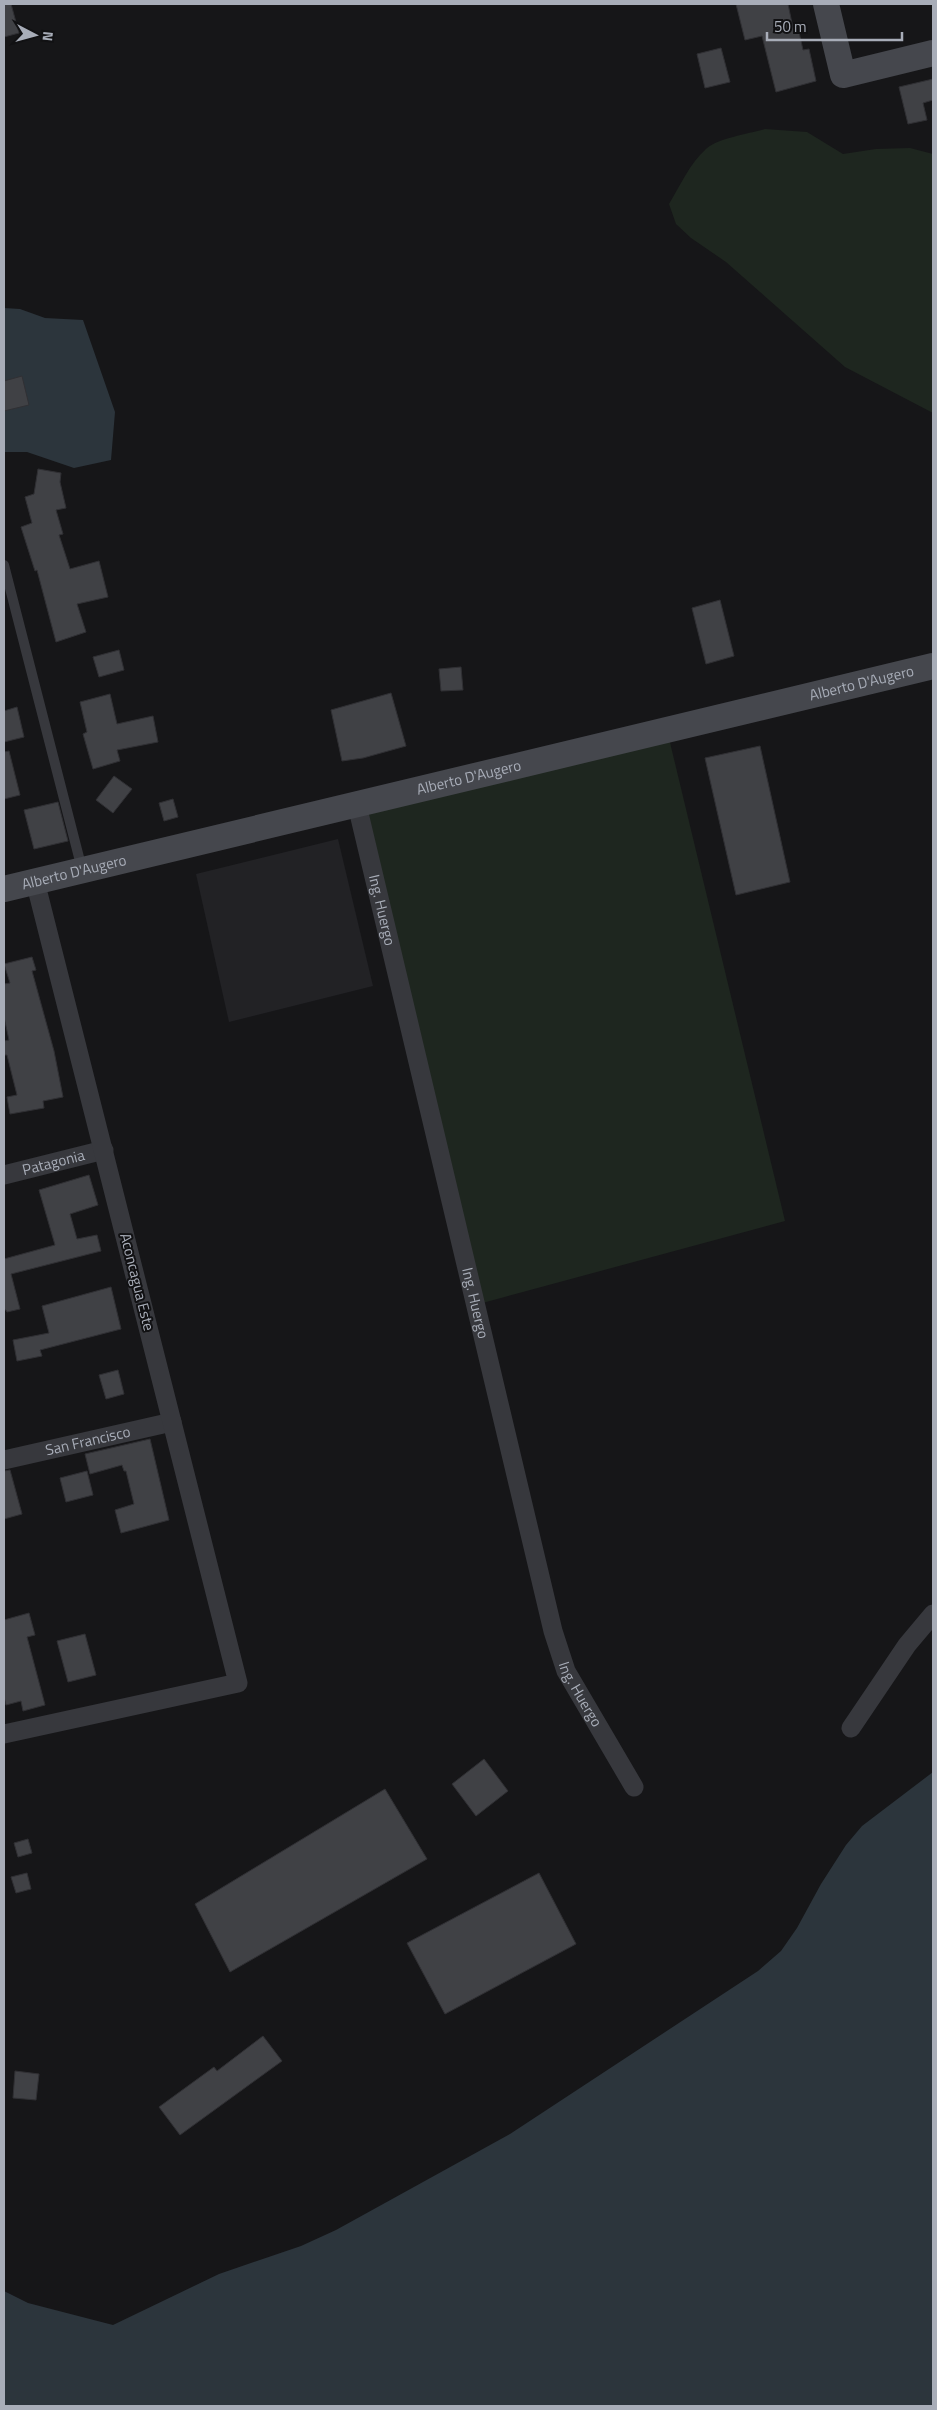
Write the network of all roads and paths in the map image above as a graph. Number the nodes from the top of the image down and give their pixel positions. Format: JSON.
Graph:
{"nodes":[{"id":1,"x":826,"y":4,"type":"edge"},
{"id":2,"x":933,"y":53,"type":"edge"},
{"id":3,"x":4,"y":565,"type":"edge"},
{"id":4,"x":933,"y":666,"type":"edge"},
{"id":5,"x":357,"y":804,"type":"junction"},
{"id":6,"x":82,"y":870,"type":"junction"},
{"id":7,"x":36,"y":882,"type":"junction"},
{"id":8,"x":4,"y":889,"type":"edge"},
{"id":9,"x":104,"y":1150,"type":"junction"},
{"id":10,"x":4,"y":1174,"type":"edge"},
{"id":11,"x":172,"y":1422,"type":"junction"},
{"id":12,"x":4,"y":1460,"type":"edge"},
{"id":13,"x":933,"y":1614,"type":"edge"},
{"id":14,"x":851,"y":1728,"type":"dead end"},
{"id":15,"x":4,"y":1734,"type":"edge"},
{"id":16,"x":634,"y":1788,"type":"dead end"}],
"edges":[{"from":1,"to":2,"type":"main road"},
{"from":3,"to":6,"type":"lane"},
{"from":4,"to":5,"type":"main road","name":"Alberto D'Augero"},
{"from":5,"to":6,"type":"main road","name":"Alberto D'Augero"},
{"from":5,"to":16,"type":"street","name":"Ing. Huergo"},
{"from":6,"to":7,"type":"main road","name":"Alberto D'Augero"},
{"from":7,"to":8,"type":"main road","name":"Alberto D'Augero"},
{"from":7,"to":9,"type":"street","name":"Aconcagua Este"},
{"from":9,"to":10,"type":"street","name":"Patagonia"},
{"from":9,"to":11,"type":"street","name":"Aconcagua Este"},
{"from":11,"to":12,"type":"street","name":"San Francisco"},
{"from":11,"to":15,"type":"street","name":"Aconcagua Este"},
{"from":13,"to":14,"type":"street"}]}
